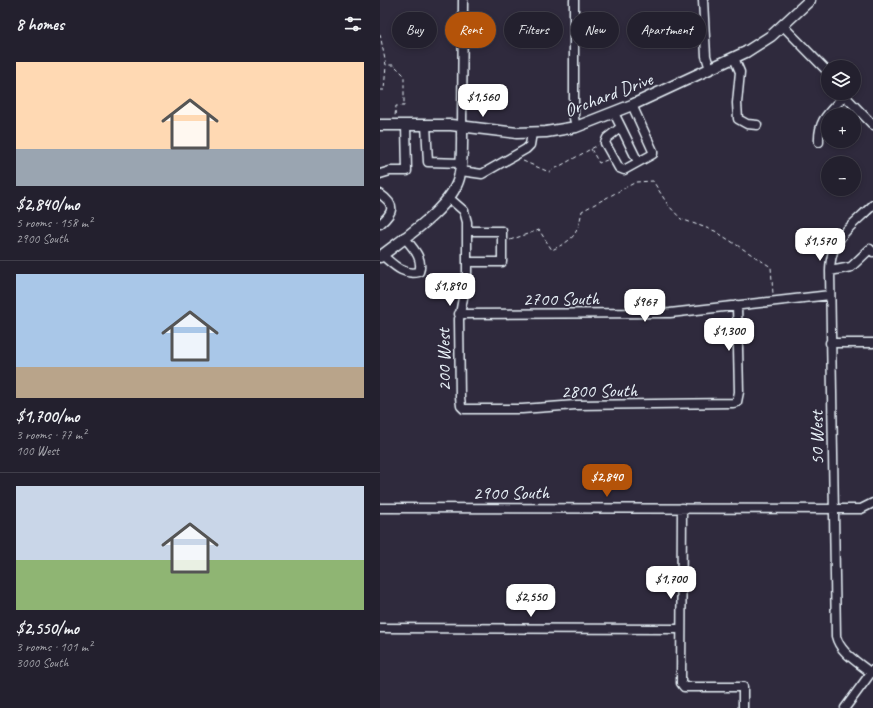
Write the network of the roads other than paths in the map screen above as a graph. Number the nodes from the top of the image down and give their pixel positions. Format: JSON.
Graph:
{"nodes":[{"id":1,"x":463,"y":0,"type":"edge"},
{"id":2,"x":574,"y":0,"type":"edge"},
{"id":3,"x":703,"y":0,"type":"edge"},
{"id":4,"x":810,"y":0,"type":"edge"},
{"id":5,"x":783,"y":26,"type":"junction"},
{"id":6,"x":734,"y":58,"type":"junction"},
{"id":7,"x":821,"y":65,"type":"edge"},
{"id":8,"x":710,"y":69,"type":"junction"},
{"id":9,"x":839,"y":100,"type":"edge"},
{"id":10,"x":848,"y":100,"type":"edge"},
{"id":11,"x":632,"y":105,"type":"junction"},
{"id":12,"x":614,"y":113,"type":"junction"},
{"id":13,"x":380,"y":125,"type":"edge"},
{"id":14,"x":406,"y":125,"type":"junction"},
{"id":15,"x":426,"y":125,"type":"junction"},
{"id":16,"x":757,"y":125,"type":"dead end"},
{"id":17,"x":462,"y":126,"type":"junction"},
{"id":18,"x":873,"y":126,"type":"edge"},
{"id":19,"x":576,"y":127,"type":"junction"},
{"id":20,"x":621,"y":127,"type":"junction"},
{"id":21,"x":532,"y":133,"type":"junction"},
{"id":22,"x":819,"y":142,"type":"dead end"},
{"id":23,"x":638,"y":162,"type":"junction"},
{"id":24,"x":461,"y":167,"type":"junction"},
{"id":25,"x":380,"y":174,"type":"edge"},
{"id":26,"x":380,"y":194,"type":"edge"},
{"id":27,"x":449,"y":198,"type":"junction"},
{"id":28,"x":873,"y":205,"type":"edge"},
{"id":29,"x":380,"y":224,"type":"edge"},
{"id":30,"x":467,"y":231,"type":"junction"},
{"id":31,"x":404,"y":237,"type":"junction"},
{"id":32,"x":873,"y":252,"type":"edge"},
{"id":33,"x":381,"y":256,"type":"edge"},
{"id":34,"x":467,"y":262,"type":"junction"},
{"id":35,"x":830,"y":271,"type":"junction"},
{"id":36,"x":830,"y":295,"type":"junction"},
{"id":37,"x":737,"y":305,"type":"junction"},
{"id":38,"x":459,"y":314,"type":"junction"},
{"id":39,"x":830,"y":343,"type":"junction"},
{"id":40,"x":873,"y":343,"type":"edge"},
{"id":41,"x":462,"y":408,"type":"joint"},
{"id":42,"x":873,"y":503,"type":"edge"},
{"id":43,"x":380,"y":508,"type":"edge"},
{"id":44,"x":682,"y":508,"type":"junction"},
{"id":45,"x":833,"y":509,"type":"junction"},
{"id":46,"x":380,"y":628,"type":"edge"},
{"id":47,"x":681,"y":628,"type":"junction"},
{"id":48,"x":872,"y":671,"type":"edge"},
{"id":49,"x":743,"y":708,"type":"edge"},
{"id":50,"x":845,"y":708,"type":"edge"}],
"edges":[{"from":1,"to":17,"type":"street"},
{"from":2,"to":19,"type":"street"},
{"from":3,"to":8,"type":"street"},
{"from":4,"to":5,"type":"main road","name":"Orchard Drive"},
{"from":5,"to":6,"type":"main road","name":"Orchard Drive"},
{"from":5,"to":7,"type":"street"},
{"from":6,"to":8,"type":"main road","name":"Orchard Drive"},
{"from":6,"to":16,"type":"street"},
{"from":8,"to":11,"type":"main road","name":"Orchard Drive"},
{"from":9,"to":22,"type":"street"},
{"from":10,"to":18,"type":"street"},
{"from":11,"to":12,"type":"main road","name":"Orchard Drive"},
{"from":11,"to":23,"type":"street"},
{"from":12,"to":19,"type":"main road","name":"Orchard Drive"},
{"from":12,"to":20,"type":"street"},
{"from":13,"to":14,"type":"main road","name":"Orchard Drive"},
{"from":14,"to":15,"type":"main road","name":"Orchard Drive"},
{"from":14,"to":25,"type":"street"},
{"from":15,"to":17,"type":"main road","name":"Orchard Drive"},
{"from":15,"to":24,"type":"street"},
{"from":17,"to":21,"type":"main road","name":"Orchard Drive"},
{"from":17,"to":24,"type":"main road"},
{"from":19,"to":21,"type":"main road","name":"Orchard Drive"},
{"from":20,"to":23,"type":"street"},
{"from":20,"to":23,"type":"street"},
{"from":21,"to":24,"type":"street"},
{"from":24,"to":27,"type":"main road"},
{"from":26,"to":29,"type":"street"},
{"from":27,"to":30,"type":"street","name":"200 West"},
{"from":27,"to":31,"type":"main road"},
{"from":28,"to":35,"type":"street","name":"50 West"},
{"from":30,"to":34,"type":"street","name":"200 West"},
{"from":30,"to":34,"type":"street"},
{"from":31,"to":33,"type":"main road"},
{"from":31,"to":33,"type":"street"},
{"from":32,"to":35,"type":"street"},
{"from":34,"to":38,"type":"street","name":"200 West"},
{"from":35,"to":36,"type":"street","name":"50 West"},
{"from":36,"to":37,"type":"street","name":"2700 South"},
{"from":36,"to":39,"type":"street","name":"50 West"},
{"from":37,"to":38,"type":"street","name":"2700 South"},
{"from":37,"to":41,"type":"street","name":"2800 South"},
{"from":38,"to":41,"type":"street","name":"200 West"},
{"from":39,"to":40,"type":"street"},
{"from":39,"to":45,"type":"street","name":"50 West"},
{"from":42,"to":45,"type":"street","name":"2900 South"},
{"from":43,"to":44,"type":"street","name":"2900 South"},
{"from":44,"to":45,"type":"street","name":"2900 South"},
{"from":44,"to":47,"type":"street"},
{"from":45,"to":48,"type":"street","name":"50 West"},
{"from":46,"to":47,"type":"street"},
{"from":47,"to":49,"type":"street"},
{"from":48,"to":50,"type":"street"}]}
